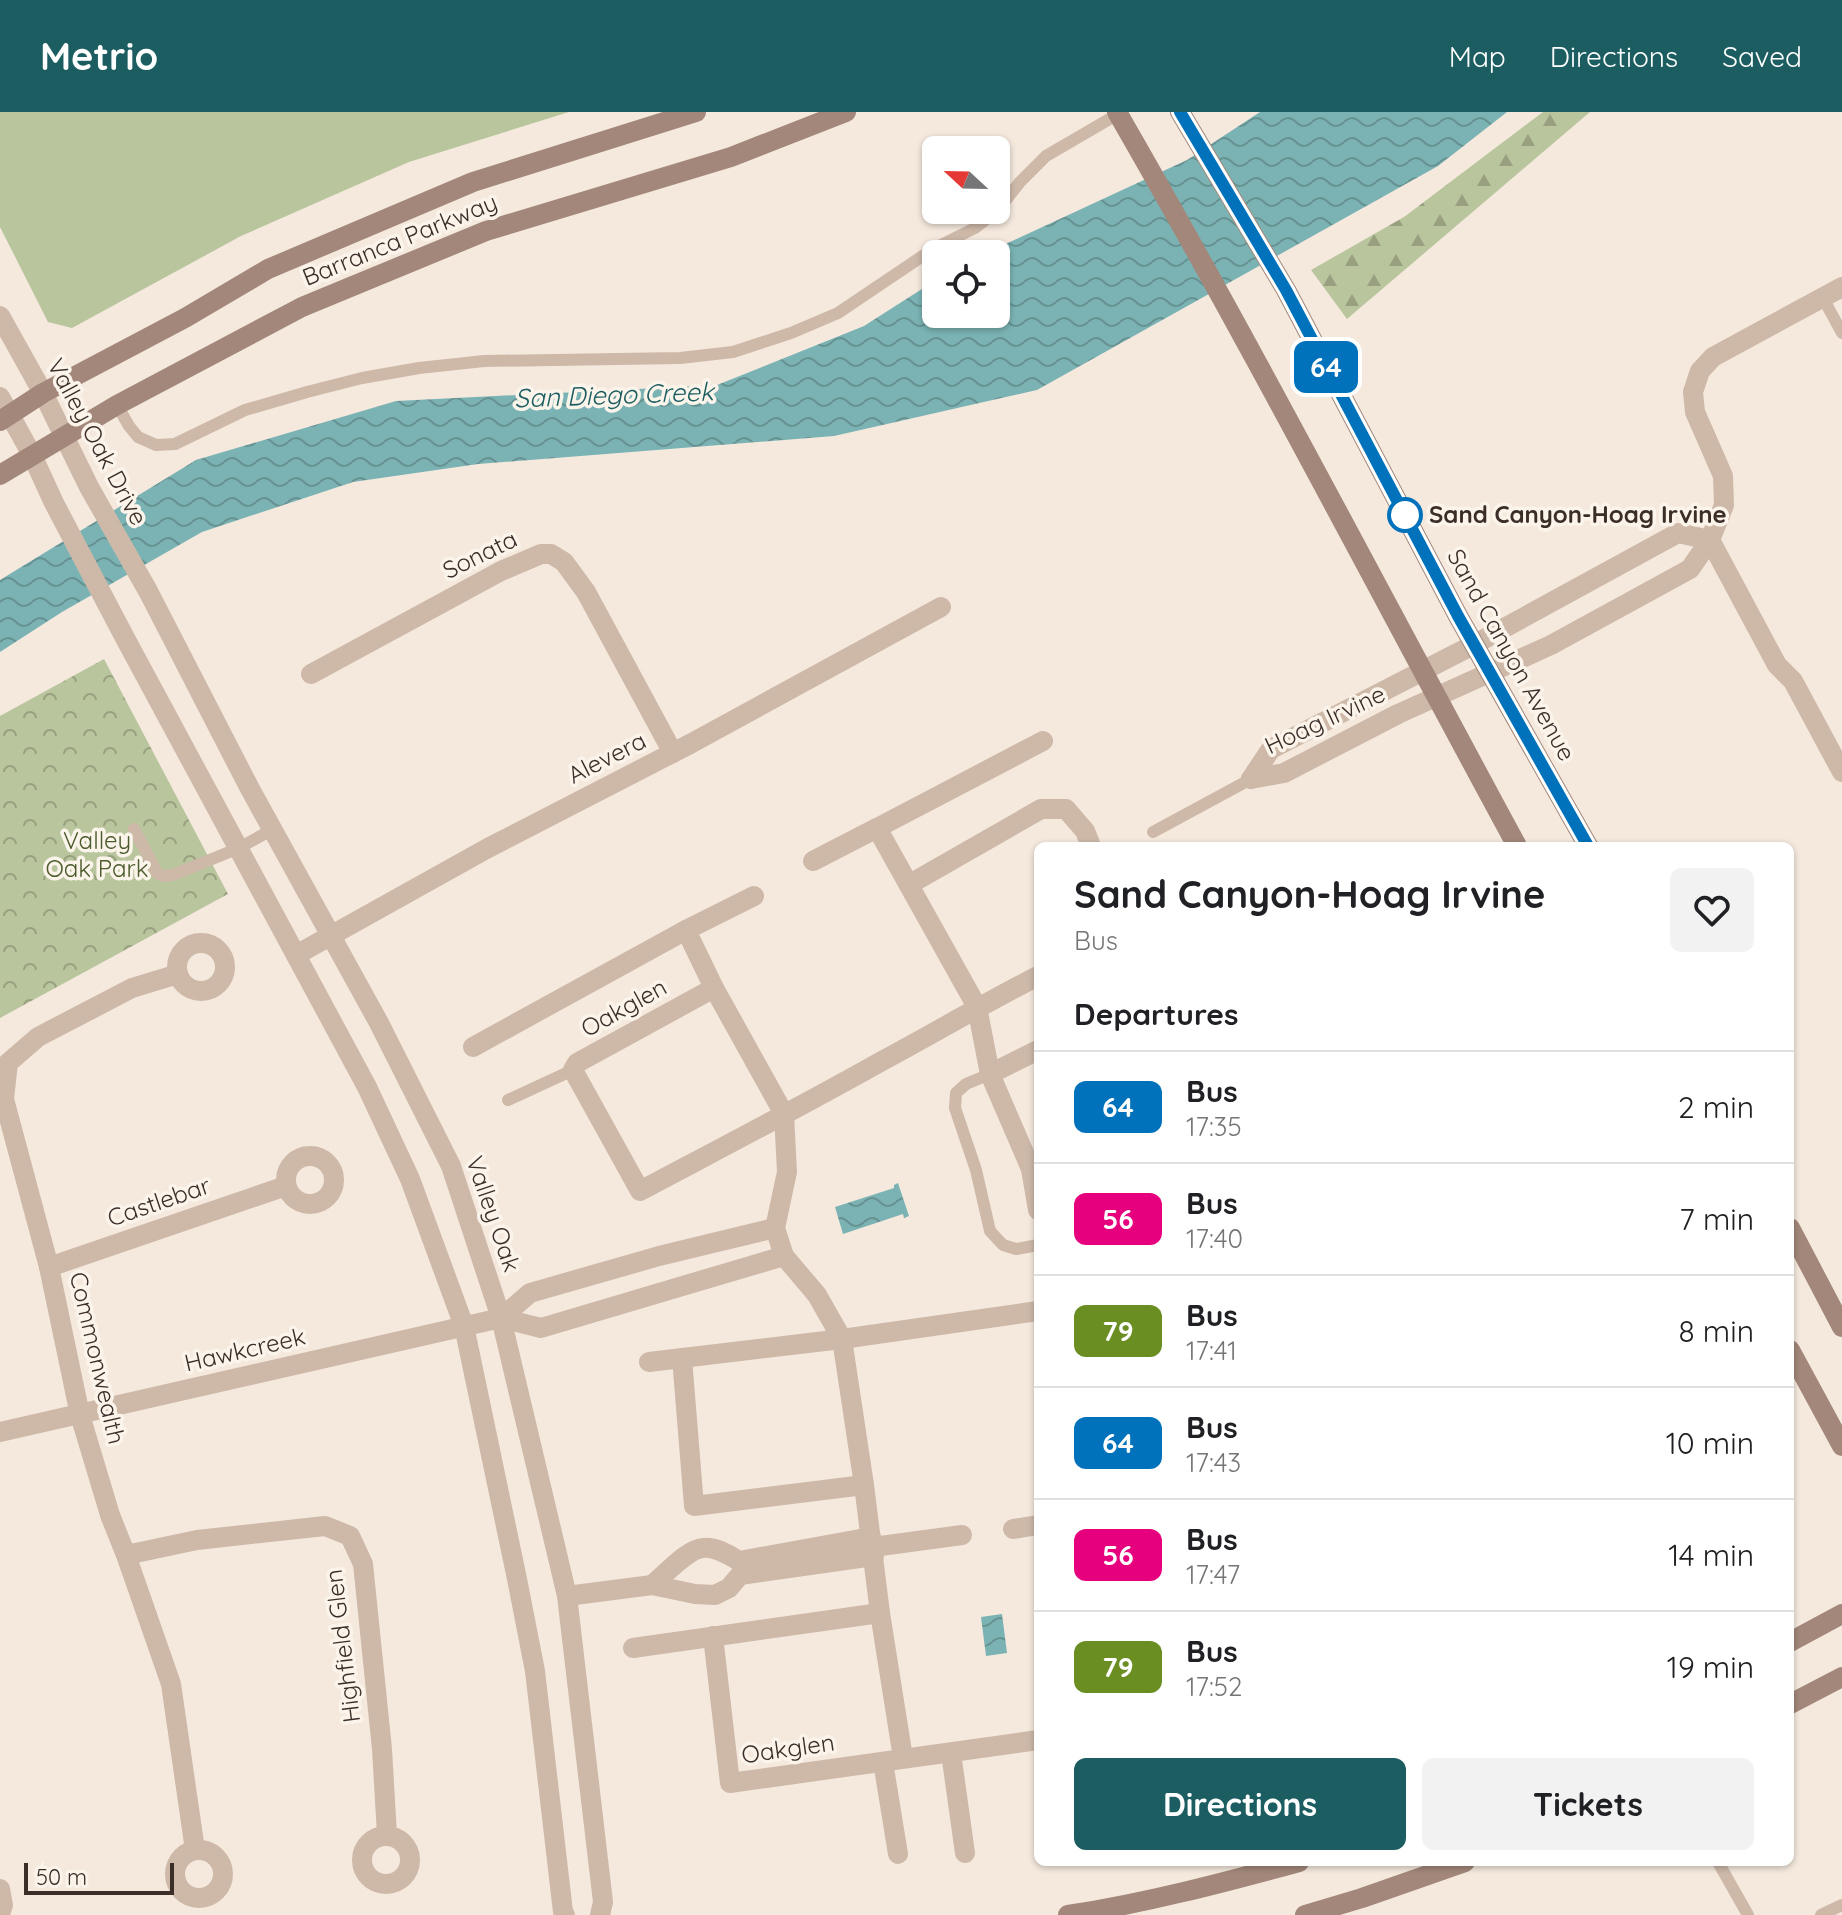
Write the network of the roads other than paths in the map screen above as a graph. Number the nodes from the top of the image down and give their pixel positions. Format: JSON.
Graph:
{"nodes":[{"id":1,"x":696,"y":112,"type":"edge"},
{"id":2,"x":846,"y":112,"type":"edge"},
{"id":3,"x":1118,"y":113,"type":"edge"},
{"id":4,"x":1181,"y":114,"type":"edge"},
{"id":5,"x":1842,"y":287,"type":"edge"},
{"id":6,"x":1823,"y":298,"type":"junction"},
{"id":7,"x":0,"y":316,"type":"edge"},
{"id":8,"x":1842,"y":333,"type":"edge"},
{"id":9,"x":43,"y":393,"type":"junction"},
{"id":10,"x":117,"y":405,"type":"junction"},
{"id":11,"x":3,"y":411,"type":"edge"},
{"id":12,"x":64,"y":436,"type":"junction"},
{"id":13,"x":32,"y":455,"type":"junction"},
{"id":14,"x":0,"y":475,"type":"edge"},
{"id":15,"x":1710,"y":540,"type":"junction"},
{"id":16,"x":148,"y":591,"type":"joint"},
{"id":17,"x":941,"y":607,"type":"dead end"},
{"id":18,"x":1475,"y":644,"type":"junction"},
{"id":19,"x":1422,"y":670,"type":"junction"},
{"id":20,"x":1490,"y":672,"type":"junction"},
{"id":21,"x":311,"y":674,"type":"dead end"},
{"id":22,"x":1436,"y":697,"type":"junction"},
{"id":23,"x":1043,"y":741,"type":"dead end"},
{"id":24,"x":673,"y":753,"type":"junction"},
{"id":25,"x":1842,"y":772,"type":"edge"},
{"id":26,"x":1251,"y":779,"type":"junction"},
{"id":27,"x":877,"y":828,"type":"junction"},
{"id":28,"x":134,"y":829,"type":"dead end"},
{"id":29,"x":273,"y":829,"type":"junction"},
{"id":30,"x":1153,"y":832,"type":"dead end"},
{"id":31,"x":1089,"y":842,"type":"edge"},
{"id":32,"x":1515,"y":842,"type":"edge"},
{"id":33,"x":1586,"y":842,"type":"edge"},
{"id":34,"x":239,"y":848,"type":"junction"},
{"id":35,"x":813,"y":861,"type":"dead end"},
{"id":36,"x":910,"y":884,"type":"junction"},
{"id":37,"x":754,"y":896,"type":"dead end"},
{"id":38,"x":686,"y":930,"type":"junction"},
{"id":39,"x":330,"y":936,"type":"junction"},
{"id":40,"x":296,"y":955,"type":"junction"},
{"id":41,"x":178,"y":974,"type":"dead end"},
{"id":42,"x":1034,"y":978,"type":"edge"},
{"id":43,"x":714,"y":988,"type":"junction"},
{"id":44,"x":977,"y":1007,"type":"junction"},
{"id":45,"x":473,"y":1047,"type":"dead end"},
{"id":46,"x":1034,"y":1052,"type":"edge"},
{"id":47,"x":573,"y":1070,"type":"junction"},
{"id":48,"x":990,"y":1074,"type":"junction"},
{"id":49,"x":508,"y":1100,"type":"dead end"},
{"id":50,"x":784,"y":1114,"type":"junction"},
{"id":51,"x":286,"y":1186,"type":"dead end"},
{"id":52,"x":1034,"y":1187,"type":"edge"},
{"id":53,"x":775,"y":1228,"type":"junction"},
{"id":54,"x":1794,"y":1236,"type":"edge"},
{"id":55,"x":1034,"y":1246,"type":"edge"},
{"id":56,"x":659,"y":1256,"type":"junction"},
{"id":57,"x":784,"y":1256,"type":"junction"},
{"id":58,"x":49,"y":1267,"type":"junction"},
{"id":59,"x":666,"y":1290,"type":"junction"},
{"id":60,"x":1034,"y":1312,"type":"edge"},
{"id":61,"x":501,"y":1318,"type":"junction"},
{"id":62,"x":464,"y":1326,"type":"junction"},
{"id":63,"x":1842,"y":1327,"type":"edge"},
{"id":64,"x":842,"y":1339,"type":"junction"},
{"id":65,"x":1794,"y":1357,"type":"edge"},
{"id":66,"x":682,"y":1358,"type":"junction"},
{"id":67,"x":649,"y":1362,"type":"dead end"},
{"id":68,"x":80,"y":1415,"type":"junction"},
{"id":69,"x":0,"y":1432,"type":"edge"},
{"id":70,"x":1842,"y":1446,"type":"edge"},
{"id":71,"x":864,"y":1485,"type":"junction"},
{"id":72,"x":1034,"y":1526,"type":"edge"},
{"id":73,"x":1013,"y":1529,"type":"dead end"},
{"id":74,"x":962,"y":1535,"type":"dead end"},
{"id":75,"x":873,"y":1546,"type":"junction"},
{"id":76,"x":126,"y":1555,"type":"junction"},
{"id":77,"x":740,"y":1568,"type":"junction"},
{"id":78,"x":652,"y":1585,"type":"junction"},
{"id":79,"x":567,"y":1596,"type":"junction"},
{"id":80,"x":880,"y":1613,"type":"junction"},
{"id":81,"x":1842,"y":1614,"type":"edge"},
{"id":82,"x":713,"y":1636,"type":"junction"},
{"id":83,"x":1794,"y":1640,"type":"edge"},
{"id":84,"x":633,"y":1648,"type":"dead end"},
{"id":85,"x":1842,"y":1677,"type":"edge"},
{"id":86,"x":1794,"y":1702,"type":"edge"},
{"id":87,"x":1034,"y":1741,"type":"edge"},
{"id":88,"x":951,"y":1753,"type":"junction"},
{"id":89,"x":893,"y":1760,"type":"junction"},
{"id":90,"x":387,"y":1835,"type":"dead end"},
{"id":91,"x":195,"y":1850,"type":"dead end"},
{"id":92,"x":965,"y":1853,"type":"dead end"},
{"id":93,"x":898,"y":1854,"type":"dead end"},
{"id":94,"x":1284,"y":1866,"type":"edge"},
{"id":95,"x":1454,"y":1866,"type":"edge"},
{"id":96,"x":1720,"y":1866,"type":"edge"},
{"id":97,"x":0,"y":1889,"type":"edge"},
{"id":98,"x":1842,"y":1905,"type":"edge"},
{"id":99,"x":0,"y":1914,"type":"edge"},
{"id":100,"x":565,"y":1915,"type":"edge"},
{"id":101,"x":600,"y":1915,"type":"edge"},
{"id":102,"x":1068,"y":1915,"type":"edge"},
{"id":103,"x":1305,"y":1915,"type":"edge"},
{"id":104,"x":1748,"y":1915,"type":"edge"},
{"id":105,"x":1821,"y":1915,"type":"edge"}],
"edges":[{"from":1,"to":9,"type":"main road","name":"Barranca Parkway"},
{"from":2,"to":10,"type":"main road","name":"Barranca Parkway"},
{"from":3,"to":10,"type":"lane"},
{"from":3,"to":19,"type":"main road"},
{"from":4,"to":18,"type":"main road","name":"Sand Canyon Avenue"},
{"from":5,"to":6,"type":"street","name":"Hoag Irvine"},
{"from":6,"to":8,"type":"lane"},
{"from":6,"to":15,"type":"street","name":"Hoag Irvine"},
{"from":7,"to":9,"type":"street","name":"Valley Oak Drive"},
{"from":9,"to":11,"type":"main road","name":"Barranca Parkway"},
{"from":9,"to":12,"type":"street","name":"Valley Oak Drive"},
{"from":10,"to":12,"type":"main road","name":"Barranca Parkway"},
{"from":11,"to":13,"type":"street"},
{"from":12,"to":13,"type":"main road","name":"Barranca Parkway"},
{"from":12,"to":16,"type":"street","name":"Valley Oak Drive"},
{"from":13,"to":14,"type":"main road","name":"Barranca Parkway"},
{"from":13,"to":34,"type":"street"},
{"from":15,"to":18,"type":"street","name":"Hoag Irvine"},
{"from":15,"to":20,"type":"street","name":"Hoag Irvine"},
{"from":15,"to":25,"type":"street"},
{"from":16,"to":29,"type":"street","name":"Valley Oak"},
{"from":17,"to":24,"type":"street","name":"Alevera"},
{"from":18,"to":19,"type":"street","name":"Hoag Irvine"},
{"from":18,"to":20,"type":"main road","name":"Sand Canyon Avenue"},
{"from":19,"to":22,"type":"main road"},
{"from":19,"to":26,"type":"street","name":"Hoag Irvine"},
{"from":20,"to":22,"type":"street","name":"Hoag Irvine"},
{"from":20,"to":33,"type":"main road","name":"Sand Canyon Avenue"},
{"from":21,"to":24,"type":"street","name":"Sonata"},
{"from":22,"to":26,"type":"street","name":"Hoag Irvine"},
{"from":22,"to":32,"type":"main road"},
{"from":23,"to":27,"type":"street"},
{"from":24,"to":39,"type":"street","name":"Alevera"},
{"from":26,"to":30,"type":"lane"},
{"from":27,"to":35,"type":"street"},
{"from":27,"to":36,"type":"street"},
{"from":28,"to":34,"type":"lane"},
{"from":29,"to":34,"type":"lane"},
{"from":29,"to":39,"type":"street","name":"Valley Oak"},
{"from":31,"to":36,"type":"street"},
{"from":34,"to":40,"type":"street"},
{"from":36,"to":44,"type":"street"},
{"from":37,"to":38,"type":"street"},
{"from":38,"to":43,"type":"street"},
{"from":38,"to":45,"type":"street"},
{"from":39,"to":40,"type":"street","name":"Alevera"},
{"from":39,"to":61,"type":"street","name":"Valley Oak"},
{"from":40,"to":62,"type":"street"},
{"from":41,"to":58,"type":"street","name":"Commonwealth"},
{"from":42,"to":44,"type":"street","name":"Oakglen"},
{"from":43,"to":47,"type":"street","name":"Oakglen"},
{"from":43,"to":50,"type":"street"},
{"from":44,"to":48,"type":"street"},
{"from":44,"to":50,"type":"street","name":"Oakglen"},
{"from":46,"to":48,"type":"street"},
{"from":47,"to":49,"type":"lane"},
{"from":47,"to":50,"type":"street","name":"Oakglen"},
{"from":48,"to":52,"type":"street"},
{"from":48,"to":55,"type":"lane"},
{"from":50,"to":53,"type":"street"},
{"from":51,"to":58,"type":"street","name":"Castlebar"},
{"from":53,"to":56,"type":"street"},
{"from":53,"to":57,"type":"street"},
{"from":54,"to":63,"type":"main road"},
{"from":56,"to":59,"type":"street"},
{"from":56,"to":61,"type":"street"},
{"from":57,"to":59,"type":"street"},
{"from":57,"to":64,"type":"street"},
{"from":58,"to":68,"type":"street","name":"Commonwealth"},
{"from":59,"to":61,"type":"street"},
{"from":60,"to":64,"type":"street"},
{"from":61,"to":62,"type":"street","name":"Hawkcreek"},
{"from":61,"to":79,"type":"street","name":"Valley Oak"},
{"from":62,"to":68,"type":"street","name":"Hawkcreek"},
{"from":62,"to":100,"type":"street"},
{"from":64,"to":66,"type":"street"},
{"from":64,"to":71,"type":"street"},
{"from":65,"to":70,"type":"main road"},
{"from":66,"to":67,"type":"street"},
{"from":66,"to":71,"type":"street"},
{"from":68,"to":69,"type":"street","name":"Hawkcreek"},
{"from":68,"to":76,"type":"street","name":"Commonwealth"},
{"from":71,"to":75,"type":"street"},
{"from":72,"to":73,"type":"street"},
{"from":74,"to":75,"type":"street"},
{"from":75,"to":77,"type":"street"},
{"from":75,"to":80,"type":"street"},
{"from":76,"to":90,"type":"street","name":"Highfield Glen"},
{"from":76,"to":91,"type":"street","name":"Commonwealth"},
{"from":77,"to":78,"type":"street"},
{"from":77,"to":78,"type":"street"},
{"from":78,"to":79,"type":"street"},
{"from":79,"to":101,"type":"street","name":"Valley Oak"},
{"from":80,"to":82,"type":"street"},
{"from":80,"to":89,"type":"street"},
{"from":81,"to":83,"type":"main road"},
{"from":82,"to":84,"type":"street"},
{"from":82,"to":89,"type":"street","name":"Oakglen"},
{"from":85,"to":86,"type":"main road"},
{"from":87,"to":88,"type":"street","name":"Oakglen"},
{"from":88,"to":89,"type":"street","name":"Oakglen"},
{"from":88,"to":92,"type":"street"},
{"from":89,"to":93,"type":"street"},
{"from":94,"to":102,"type":"main road"},
{"from":95,"to":103,"type":"main road"},
{"from":96,"to":104,"type":"lane"},
{"from":97,"to":99,"type":"street"},
{"from":98,"to":105,"type":"lane"}]}
